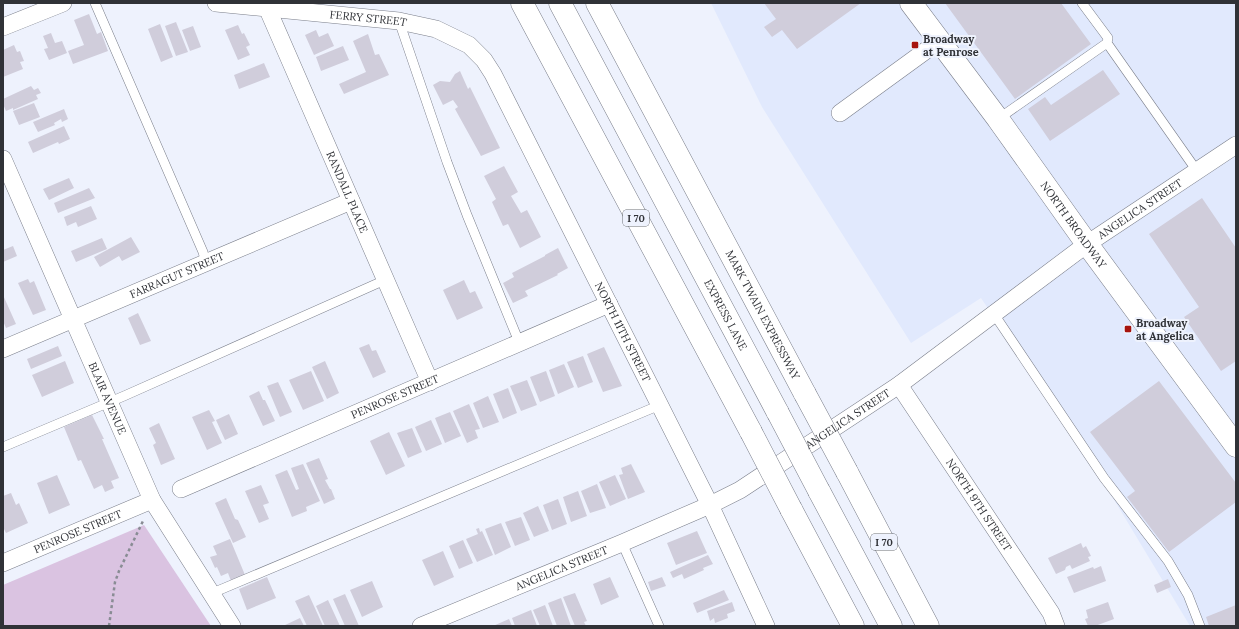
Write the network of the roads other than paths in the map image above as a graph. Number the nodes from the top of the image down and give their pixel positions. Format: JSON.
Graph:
{"nodes":[{"id":1,"x":63,"y":3,"type":"edge"},
{"id":2,"x":95,"y":3,"type":"edge"},
{"id":3,"x":216,"y":3,"type":"edge"},
{"id":4,"x":522,"y":3,"type":"edge"},
{"id":5,"x":560,"y":3,"type":"edge"},
{"id":6,"x":597,"y":3,"type":"edge"},
{"id":7,"x":911,"y":3,"type":"edge"},
{"id":8,"x":1082,"y":3,"type":"edge"},
{"id":9,"x":266,"y":5,"type":"edge"},
{"id":10,"x":399,"y":21,"type":"junction"},
{"id":11,"x":3,"y":27,"type":"edge"},
{"id":12,"x":939,"y":41,"type":"junction"},
{"id":13,"x":1107,"y":42,"type":"junction"},
{"id":14,"x":470,"y":45,"type":"joint"},
{"id":15,"x":840,"y":113,"type":"dead end"},
{"id":16,"x":998,"y":119,"type":"junction"},
{"id":17,"x":1236,"y":145,"type":"edge"},
{"id":18,"x":3,"y":159,"type":"edge"},
{"id":19,"x":1197,"y":171,"type":"junction"},
{"id":20,"x":351,"y":201,"type":"junction"},
{"id":21,"x":1087,"y":244,"type":"junction"},
{"id":22,"x":206,"y":263,"type":"junction"},
{"id":23,"x":385,"y":280,"type":"junction"},
{"id":24,"x":609,"y":304,"type":"junction"},
{"id":25,"x":994,"y":314,"type":"junction"},
{"id":26,"x":73,"y":320,"type":"junction"},
{"id":27,"x":519,"y":342,"type":"junction"},
{"id":28,"x":3,"y":349,"type":"edge"},
{"id":29,"x":430,"y":382,"type":"junction"},
{"id":30,"x":899,"y":385,"type":"junction"},
{"id":31,"x":109,"y":403,"type":"junction"},
{"id":32,"x":660,"y":405,"type":"junction"},
{"id":33,"x":1236,"y":446,"type":"edge"},
{"id":34,"x":3,"y":447,"type":"edge"},
{"id":35,"x":181,"y":488,"type":"dead end"},
{"id":36,"x":152,"y":500,"type":"junction"},
{"id":37,"x":710,"y":505,"type":"junction"},
{"id":38,"x":622,"y":543,"type":"junction"},
{"id":39,"x":3,"y":562,"type":"edge"},
{"id":40,"x":210,"y":594,"type":"junction"},
{"id":41,"x":232,"y":626,"type":"edge"},
{"id":42,"x":421,"y":626,"type":"edge"},
{"id":43,"x":659,"y":626,"type":"edge"},
{"id":44,"x":766,"y":626,"type":"edge"},
{"id":45,"x":853,"y":626,"type":"edge"},
{"id":46,"x":891,"y":626,"type":"edge"},
{"id":47,"x":928,"y":626,"type":"edge"},
{"id":48,"x":1056,"y":626,"type":"edge"},
{"id":49,"x":1200,"y":626,"type":"edge"}],
"edges":[{"from":1,"to":11,"type":"street"},
{"from":2,"to":22,"type":"lane"},
{"from":3,"to":9,"type":"street","name":"FERRY STREET"},
{"from":4,"to":45,"type":"main road","number":"I 70","bridge":true},
{"from":5,"to":46,"type":"main road","name":"EXPRESS LANE","bridge":true},
{"from":6,"to":47,"type":"main road","name":"MARK TWAIN EXPRESSWAY","number":"I 70","bridge":true},
{"from":7,"to":12,"type":"main road","name":"NORTH BROADWAY"},
{"from":8,"to":13,"type":"lane"},
{"from":9,"to":10,"type":"street","name":"FERRY STREET"},
{"from":9,"to":20,"type":"street","name":"RANDALL PLACE"},
{"from":10,"to":14,"type":"street","name":"FERRY STREET"},
{"from":10,"to":27,"type":"lane"},
{"from":12,"to":15,"type":"street"},
{"from":12,"to":16,"type":"main road","name":"NORTH BROADWAY"},
{"from":13,"to":16,"type":"lane"},
{"from":13,"to":19,"type":"lane"},
{"from":14,"to":24,"type":"street","name":"NORTH 11TH STREET"},
{"from":16,"to":21,"type":"main road","name":"NORTH BROADWAY"},
{"from":17,"to":19,"type":"street","name":"ANGELICA STREET"},
{"from":18,"to":26,"type":"street","name":"BLAIR AVENUE"},
{"from":19,"to":21,"type":"street","name":"ANGELICA STREET"},
{"from":20,"to":22,"type":"street","name":"FARRAGUT STREET"},
{"from":20,"to":23,"type":"street","name":"RANDALL PLACE"},
{"from":21,"to":25,"type":"street","name":"ANGELICA STREET"},
{"from":21,"to":33,"type":"main road","name":"NORTH BROADWAY"},
{"from":22,"to":26,"type":"street","name":"FARRAGUT STREET"},
{"from":23,"to":29,"type":"street","name":"RANDALL PLACE"},
{"from":23,"to":31,"type":"lane"},
{"from":24,"to":27,"type":"street","name":"PENROSE STREET"},
{"from":24,"to":32,"type":"street","name":"NORTH 11TH STREET"},
{"from":25,"to":30,"type":"street","name":"ANGELICA STREET"},
{"from":25,"to":49,"type":"lane"},
{"from":26,"to":28,"type":"street","name":"FARRAGUT STREET"},
{"from":26,"to":31,"type":"street","name":"BLAIR AVENUE"},
{"from":27,"to":29,"type":"street","name":"PENROSE STREET"},
{"from":29,"to":35,"type":"street","name":"PENROSE STREET"},
{"from":30,"to":37,"type":"street","name":"ANGELICA STREET"},
{"from":30,"to":48,"type":"street","name":"NORTH 9TH STREET"},
{"from":31,"to":34,"type":"lane"},
{"from":31,"to":36,"type":"street","name":"BLAIR AVENUE"},
{"from":32,"to":37,"type":"street","name":"NORTH 11TH STREET"},
{"from":32,"to":40,"type":"lane"},
{"from":36,"to":39,"type":"street","name":"PENROSE STREET"},
{"from":36,"to":40,"type":"street","name":"BLAIR AVENUE"},
{"from":37,"to":38,"type":"street","name":"ANGELICA STREET"},
{"from":37,"to":44,"type":"street","name":"NORTH 11TH STREET"},
{"from":38,"to":42,"type":"street","name":"ANGELICA STREET"},
{"from":38,"to":43,"type":"lane"},
{"from":40,"to":41,"type":"street","name":"BLAIR AVENUE"}]}
